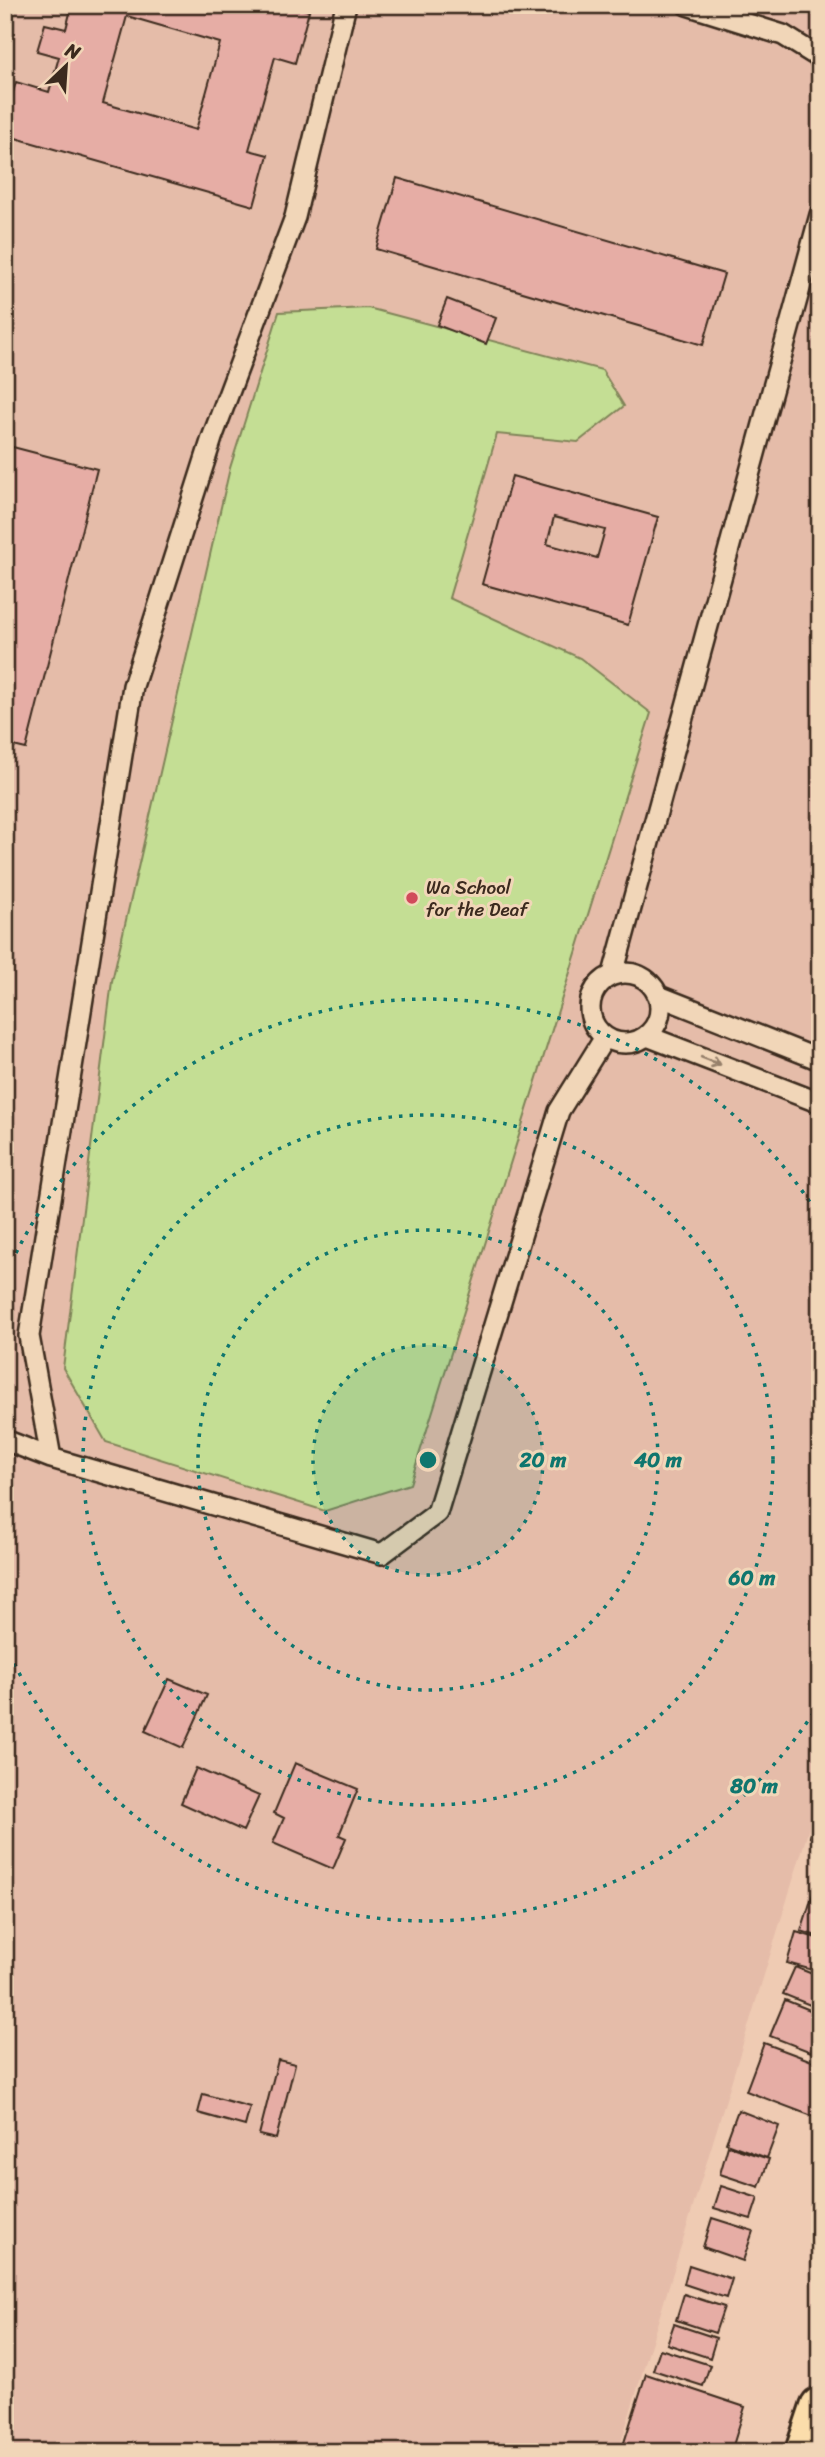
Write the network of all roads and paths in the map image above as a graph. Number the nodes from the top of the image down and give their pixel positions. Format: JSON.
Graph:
{"nodes":[{"id":1,"x":346,"y":5,"type":"edge"},
{"id":2,"x":687,"y":5,"type":"edge"},
{"id":3,"x":820,"y":58,"type":"edge"},
{"id":4,"x":820,"y":215,"type":"edge"},
{"id":5,"x":613,"y":974,"type":"junction"},
{"id":6,"x":659,"y":996,"type":"junction"},
{"id":7,"x":647,"y":1036,"type":"junction"},
{"id":8,"x":605,"y":1037,"type":"junction"},
{"id":9,"x":820,"y":1060,"type":"edge"},
{"id":10,"x":820,"y":1102,"type":"edge"},
{"id":11,"x":5,"y":1440,"type":"edge"},
{"id":12,"x":51,"y":1458,"type":"junction"},
{"id":13,"x":820,"y":2407,"type":"edge"},
{"id":14,"x":805,"y":2452,"type":"edge"}],
"edges":[{"from":1,"to":12,"type":"lane"},
{"from":2,"to":3,"type":"lane"},
{"from":4,"to":5,"type":"lane"},
{"from":5,"to":6,"type":"lane"},
{"from":5,"to":8,"type":"lane"},
{"from":6,"to":7,"type":"lane"},
{"from":6,"to":9,"type":"lane"},
{"from":7,"to":8,"type":"lane"},
{"from":7,"to":10,"type":"lane","one_way":true},
{"from":8,"to":12,"type":"lane"},
{"from":11,"to":12,"type":"lane"},
{"from":13,"to":14,"type":"highway"}]}
